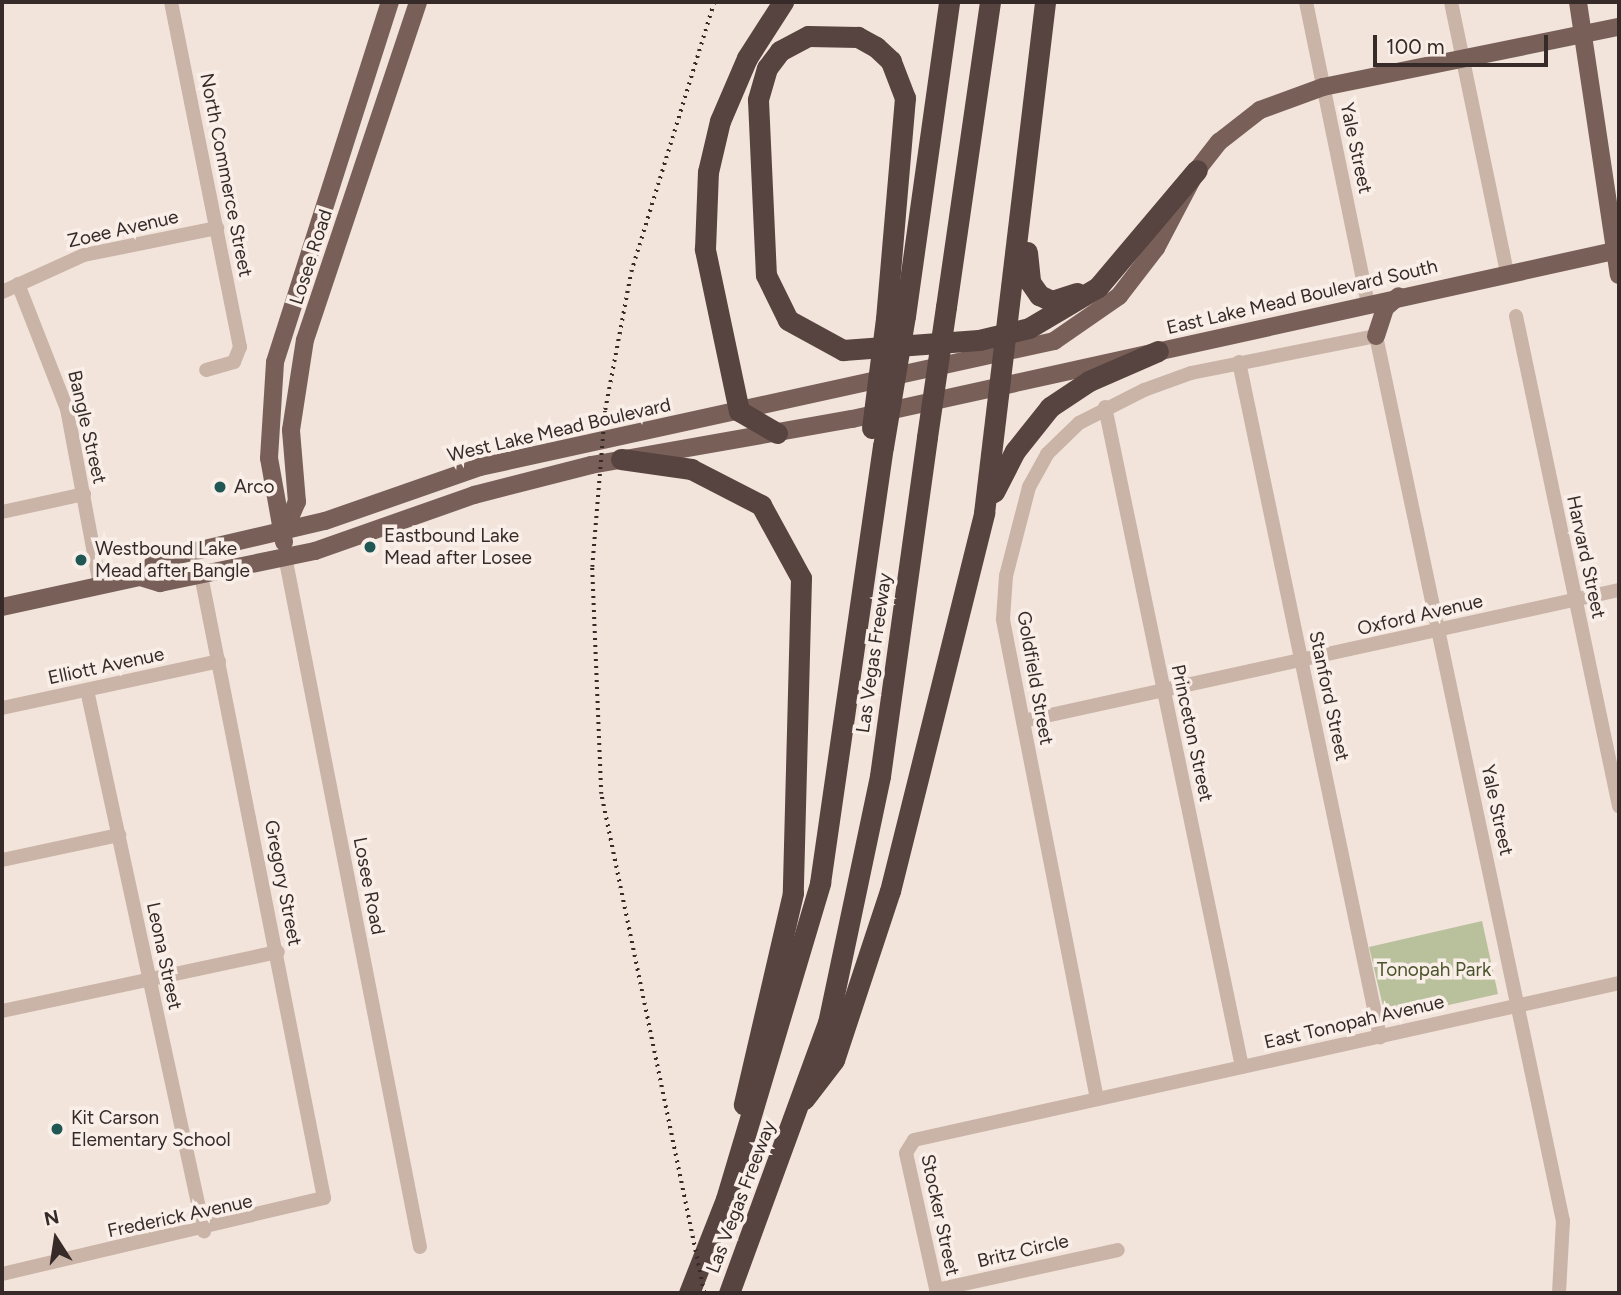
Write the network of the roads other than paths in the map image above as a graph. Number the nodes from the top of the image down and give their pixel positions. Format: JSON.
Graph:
{"nodes":[{"id":1,"x":171,"y":2,"type":"edge"},
{"id":2,"x":418,"y":2,"type":"edge"},
{"id":3,"x":783,"y":2,"type":"edge"},
{"id":4,"x":949,"y":2,"type":"edge"},
{"id":5,"x":990,"y":2,"type":"edge"},
{"id":6,"x":1045,"y":2,"type":"edge"},
{"id":7,"x":1306,"y":2,"type":"edge"},
{"id":8,"x":1451,"y":2,"type":"edge"},
{"id":9,"x":1578,"y":2,"type":"edge"},
{"id":10,"x":389,"y":7,"type":"edge"},
{"id":11,"x":1619,"y":27,"type":"edge"},
{"id":12,"x":1583,"y":33,"type":"junction"},
{"id":13,"x":1463,"y":58,"type":"junction"},
{"id":14,"x":1323,"y":87,"type":"junction"},
{"id":15,"x":387,"y":95,"type":"junction"},
{"id":16,"x":1197,"y":170,"type":"junction"},
{"id":17,"x":217,"y":228,"type":"junction"},
{"id":18,"x":1022,"y":232,"type":"junction"},
{"id":19,"x":1617,"y":251,"type":"edge"},
{"id":20,"x":1116,"y":266,"type":"junction"},
{"id":21,"x":1507,"y":273,"type":"junction"},
{"id":22,"x":1619,"y":275,"type":"edge"},
{"id":23,"x":18,"y":284,"type":"junction"},
{"id":24,"x":2,"y":292,"type":"edge"},
{"id":25,"x":1399,"y":296,"type":"junction"},
{"id":26,"x":1368,"y":303,"type":"junction"},
{"id":27,"x":1516,"y":316,"type":"dead end"},
{"id":28,"x":896,"y":317,"type":"junction"},
{"id":29,"x":1376,"y":336,"type":"junction"},
{"id":30,"x":1003,"y":344,"type":"junction"},
{"id":31,"x":1158,"y":351,"type":"junction"},
{"id":32,"x":1239,"y":362,"type":"junction"},
{"id":33,"x":206,"y":370,"type":"dead end"},
{"id":34,"x":995,"y":389,"type":"junction"},
{"id":35,"x":912,"y":406,"type":"joint"},
{"id":36,"x":1105,"y":407,"type":"junction"},
{"id":37,"x":739,"y":411,"type":"junction"},
{"id":38,"x":777,"y":433,"type":"junction"},
{"id":39,"x":621,"y":459,"type":"junction"},
{"id":40,"x":84,"y":494,"type":"junction"},
{"id":41,"x":2,"y":512,"type":"edge"},
{"id":42,"x":984,"y":513,"type":"junction"},
{"id":43,"x":284,"y":532,"type":"junction"},
{"id":44,"x":285,"y":556,"type":"junction"},
{"id":45,"x":201,"y":575,"type":"junction"},
{"id":46,"x":140,"y":577,"type":"junction"},
{"id":47,"x":100,"y":585,"type":"junction"},
{"id":48,"x":1619,"y":590,"type":"edge"},
{"id":49,"x":1575,"y":600,"type":"junction"},
{"id":50,"x":2,"y":607,"type":"edge"},
{"id":51,"x":1440,"y":631,"type":"junction"},
{"id":52,"x":219,"y":661,"type":"junction"},
{"id":53,"x":1302,"y":661,"type":"junction"},
{"id":54,"x":87,"y":690,"type":"junction"},
{"id":55,"x":1164,"y":691,"type":"junction"},
{"id":56,"x":2,"y":708,"type":"edge"},
{"id":57,"x":1023,"y":721,"type":"junction"},
{"id":58,"x":1619,"y":806,"type":"edge"},
{"id":59,"x":119,"y":835,"type":"junction"},
{"id":60,"x":2,"y":860,"type":"edge"},
{"id":61,"x":278,"y":952,"type":"junction"},
{"id":62,"x":150,"y":979,"type":"junction"},
{"id":63,"x":1619,"y":983,"type":"edge"},
{"id":64,"x":1518,"y":1005,"type":"junction"},
{"id":65,"x":2,"y":1011,"type":"edge"},
{"id":66,"x":1380,"y":1037,"type":"junction"},
{"id":67,"x":1242,"y":1067,"type":"junction"},
{"id":68,"x":804,"y":1099,"type":"junction"},
{"id":69,"x":1097,"y":1099,"type":"junction"},
{"id":70,"x":908,"y":1145,"type":"joint"},
{"id":71,"x":324,"y":1198,"type":"joint"},
{"id":72,"x":726,"y":1199,"type":"junction"},
{"id":73,"x":204,"y":1231,"type":"junction"},
{"id":74,"x":420,"y":1247,"type":"dead end"},
{"id":75,"x":1118,"y":1250,"type":"dead end"},
{"id":76,"x":2,"y":1274,"type":"edge"},
{"id":77,"x":937,"y":1292,"type":"edge"},
{"id":78,"x":689,"y":1293,"type":"edge"},
{"id":79,"x":729,"y":1293,"type":"edge"},
{"id":80,"x":1559,"y":1293,"type":"edge"}],
"edges":[{"from":1,"to":17,"type":"street","name":"North Commerce Street"},
{"from":2,"to":15,"type":"main road","name":"Losee Road"},
{"from":3,"to":37,"type":"highway"},
{"from":4,"to":28,"type":"highway","name":"Las Vegas Freeway"},
{"from":5,"to":68,"type":"highway","name":"Las Vegas Freeway","bridge":true},
{"from":6,"to":18,"type":"highway"},
{"from":7,"to":14,"type":"street","name":"Yale Street"},
{"from":8,"to":13,"type":"street"},
{"from":9,"to":12,"type":"main road"},
{"from":10,"to":15,"type":"main road"},
{"from":10,"to":43,"type":"main road","name":"Losee Road"},
{"from":11,"to":12,"type":"main road","name":"West Lake Mead Boulevard"},
{"from":12,"to":13,"type":"main road","name":"West Lake Mead Boulevard"},
{"from":12,"to":19,"type":"main road"},
{"from":13,"to":14,"type":"main road","name":"West Lake Mead Boulevard"},
{"from":13,"to":21,"type":"street"},
{"from":14,"to":16,"type":"main road","name":"West Lake Mead Boulevard"},
{"from":14,"to":26,"type":"street","name":"Yale Street"},
{"from":15,"to":43,"type":"main road","name":"Losee Road"},
{"from":16,"to":20,"type":"highway"},
{"from":16,"to":30,"type":"main road","name":"West Lake Mead Boulevard"},
{"from":17,"to":23,"type":"street","name":"Zoee Avenue"},
{"from":17,"to":33,"type":"street","name":"North Commerce Street"},
{"from":18,"to":20,"type":"highway"},
{"from":18,"to":30,"type":"highway"},
{"from":19,"to":21,"type":"main road","name":"East Lake Mead Boulevard South"},
{"from":19,"to":22,"type":"main road"},
{"from":20,"to":30,"type":"highway"},
{"from":21,"to":25,"type":"main road","name":"East Lake Mead Boulevard South"},
{"from":23,"to":24,"type":"street","name":"Zoee Avenue"},
{"from":23,"to":40,"type":"street","name":"Bangle Street"},
{"from":25,"to":26,"type":"main road","name":"East Lake Mead Boulevard South"},
{"from":25,"to":29,"type":"main road"},
{"from":26,"to":31,"type":"main road","name":"East Lake Mead Boulevard South"},
{"from":27,"to":49,"type":"street","name":"Harvard Street"},
{"from":28,"to":30,"type":"highway"},
{"from":28,"to":72,"type":"highway","name":"Las Vegas Freeway","bridge":true},
{"from":29,"to":32,"type":"street","name":"Goldfield Street"},
{"from":29,"to":51,"type":"street","name":"Yale Street"},
{"from":30,"to":34,"type":"highway"},
{"from":30,"to":37,"type":"main road","name":"West Lake Mead Boulevard"},
{"from":31,"to":34,"type":"main road","name":"East Lake Mead Boulevard South"},
{"from":31,"to":42,"type":"highway"},
{"from":32,"to":36,"type":"street","name":"Goldfield Street"},
{"from":32,"to":53,"type":"street","name":"Stanford Street"},
{"from":34,"to":35,"type":"main road","name":"East Lake Mead Boulevard South"},
{"from":34,"to":42,"type":"highway"},
{"from":35,"to":38,"type":"main road","name":"West Lake Mead Boulevard"},
{"from":36,"to":55,"type":"street","name":"Princeton Street"},
{"from":36,"to":57,"type":"street","name":"Goldfield Street"},
{"from":37,"to":38,"type":"highway"},
{"from":37,"to":43,"type":"main road","name":"West Lake Mead Boulevard"},
{"from":38,"to":39,"type":"main road","name":"West Lake Mead Boulevard"},
{"from":39,"to":44,"type":"main road","name":"West Lake Mead Boulevard"},
{"from":39,"to":72,"type":"highway"},
{"from":40,"to":41,"type":"street"},
{"from":40,"to":47,"type":"street","name":"Bangle Street"},
{"from":42,"to":68,"type":"highway"},
{"from":43,"to":44,"type":"main road","name":"Losee Road"},
{"from":43,"to":46,"type":"main road","name":"West Lake Mead Boulevard"},
{"from":44,"to":45,"type":"main road","name":"West Lake Mead Boulevard"},
{"from":44,"to":74,"type":"street","name":"Losee Road"},
{"from":45,"to":46,"type":"main road","name":"West Lake Mead Boulevard"},
{"from":45,"to":52,"type":"street","name":"Gregory Street"},
{"from":46,"to":47,"type":"main road","name":"West Lake Mead Boulevard"},
{"from":47,"to":50,"type":"main road","name":"West Lake Mead Boulevard"},
{"from":48,"to":49,"type":"street","name":"Oxford Avenue"},
{"from":49,"to":51,"type":"street","name":"Oxford Avenue"},
{"from":49,"to":58,"type":"street","name":"Harvard Street"},
{"from":51,"to":53,"type":"street","name":"Oxford Avenue"},
{"from":51,"to":64,"type":"street","name":"Yale Street"},
{"from":52,"to":54,"type":"street","name":"Elliott Avenue"},
{"from":52,"to":61,"type":"street","name":"Gregory Street"},
{"from":53,"to":55,"type":"street","name":"Oxford Avenue"},
{"from":53,"to":66,"type":"street","name":"Stanford Street"},
{"from":54,"to":56,"type":"street","name":"Elliott Avenue"},
{"from":54,"to":59,"type":"street","name":"Leona Street"},
{"from":55,"to":57,"type":"street","name":"Oxford Avenue"},
{"from":55,"to":67,"type":"street","name":"Princeton Street"},
{"from":57,"to":69,"type":"street","name":"Goldfield Street"},
{"from":59,"to":60,"type":"street"},
{"from":59,"to":62,"type":"street","name":"Leona Street"},
{"from":61,"to":62,"type":"street"},
{"from":61,"to":71,"type":"street","name":"Gregory Street"},
{"from":62,"to":65,"type":"street"},
{"from":62,"to":73,"type":"street","name":"Leona Street"},
{"from":63,"to":64,"type":"street","name":"East Tonopah Avenue"},
{"from":64,"to":66,"type":"street","name":"East Tonopah Avenue"},
{"from":64,"to":80,"type":"street","name":"Yale Street"},
{"from":66,"to":67,"type":"street","name":"East Tonopah Avenue"},
{"from":67,"to":69,"type":"street","name":"East Tonopah Avenue"},
{"from":68,"to":79,"type":"highway","name":"Las Vegas Freeway"},
{"from":69,"to":70,"type":"street","name":"East Tonopah Avenue"},
{"from":70,"to":77,"type":"street","name":"Stocker Street"},
{"from":71,"to":73,"type":"street","name":"Frederick Avenue"},
{"from":72,"to":78,"type":"highway","name":"Las Vegas Freeway"},
{"from":73,"to":76,"type":"street","name":"Frederick Avenue"},
{"from":75,"to":77,"type":"street","name":"Britz Circle"}]}
